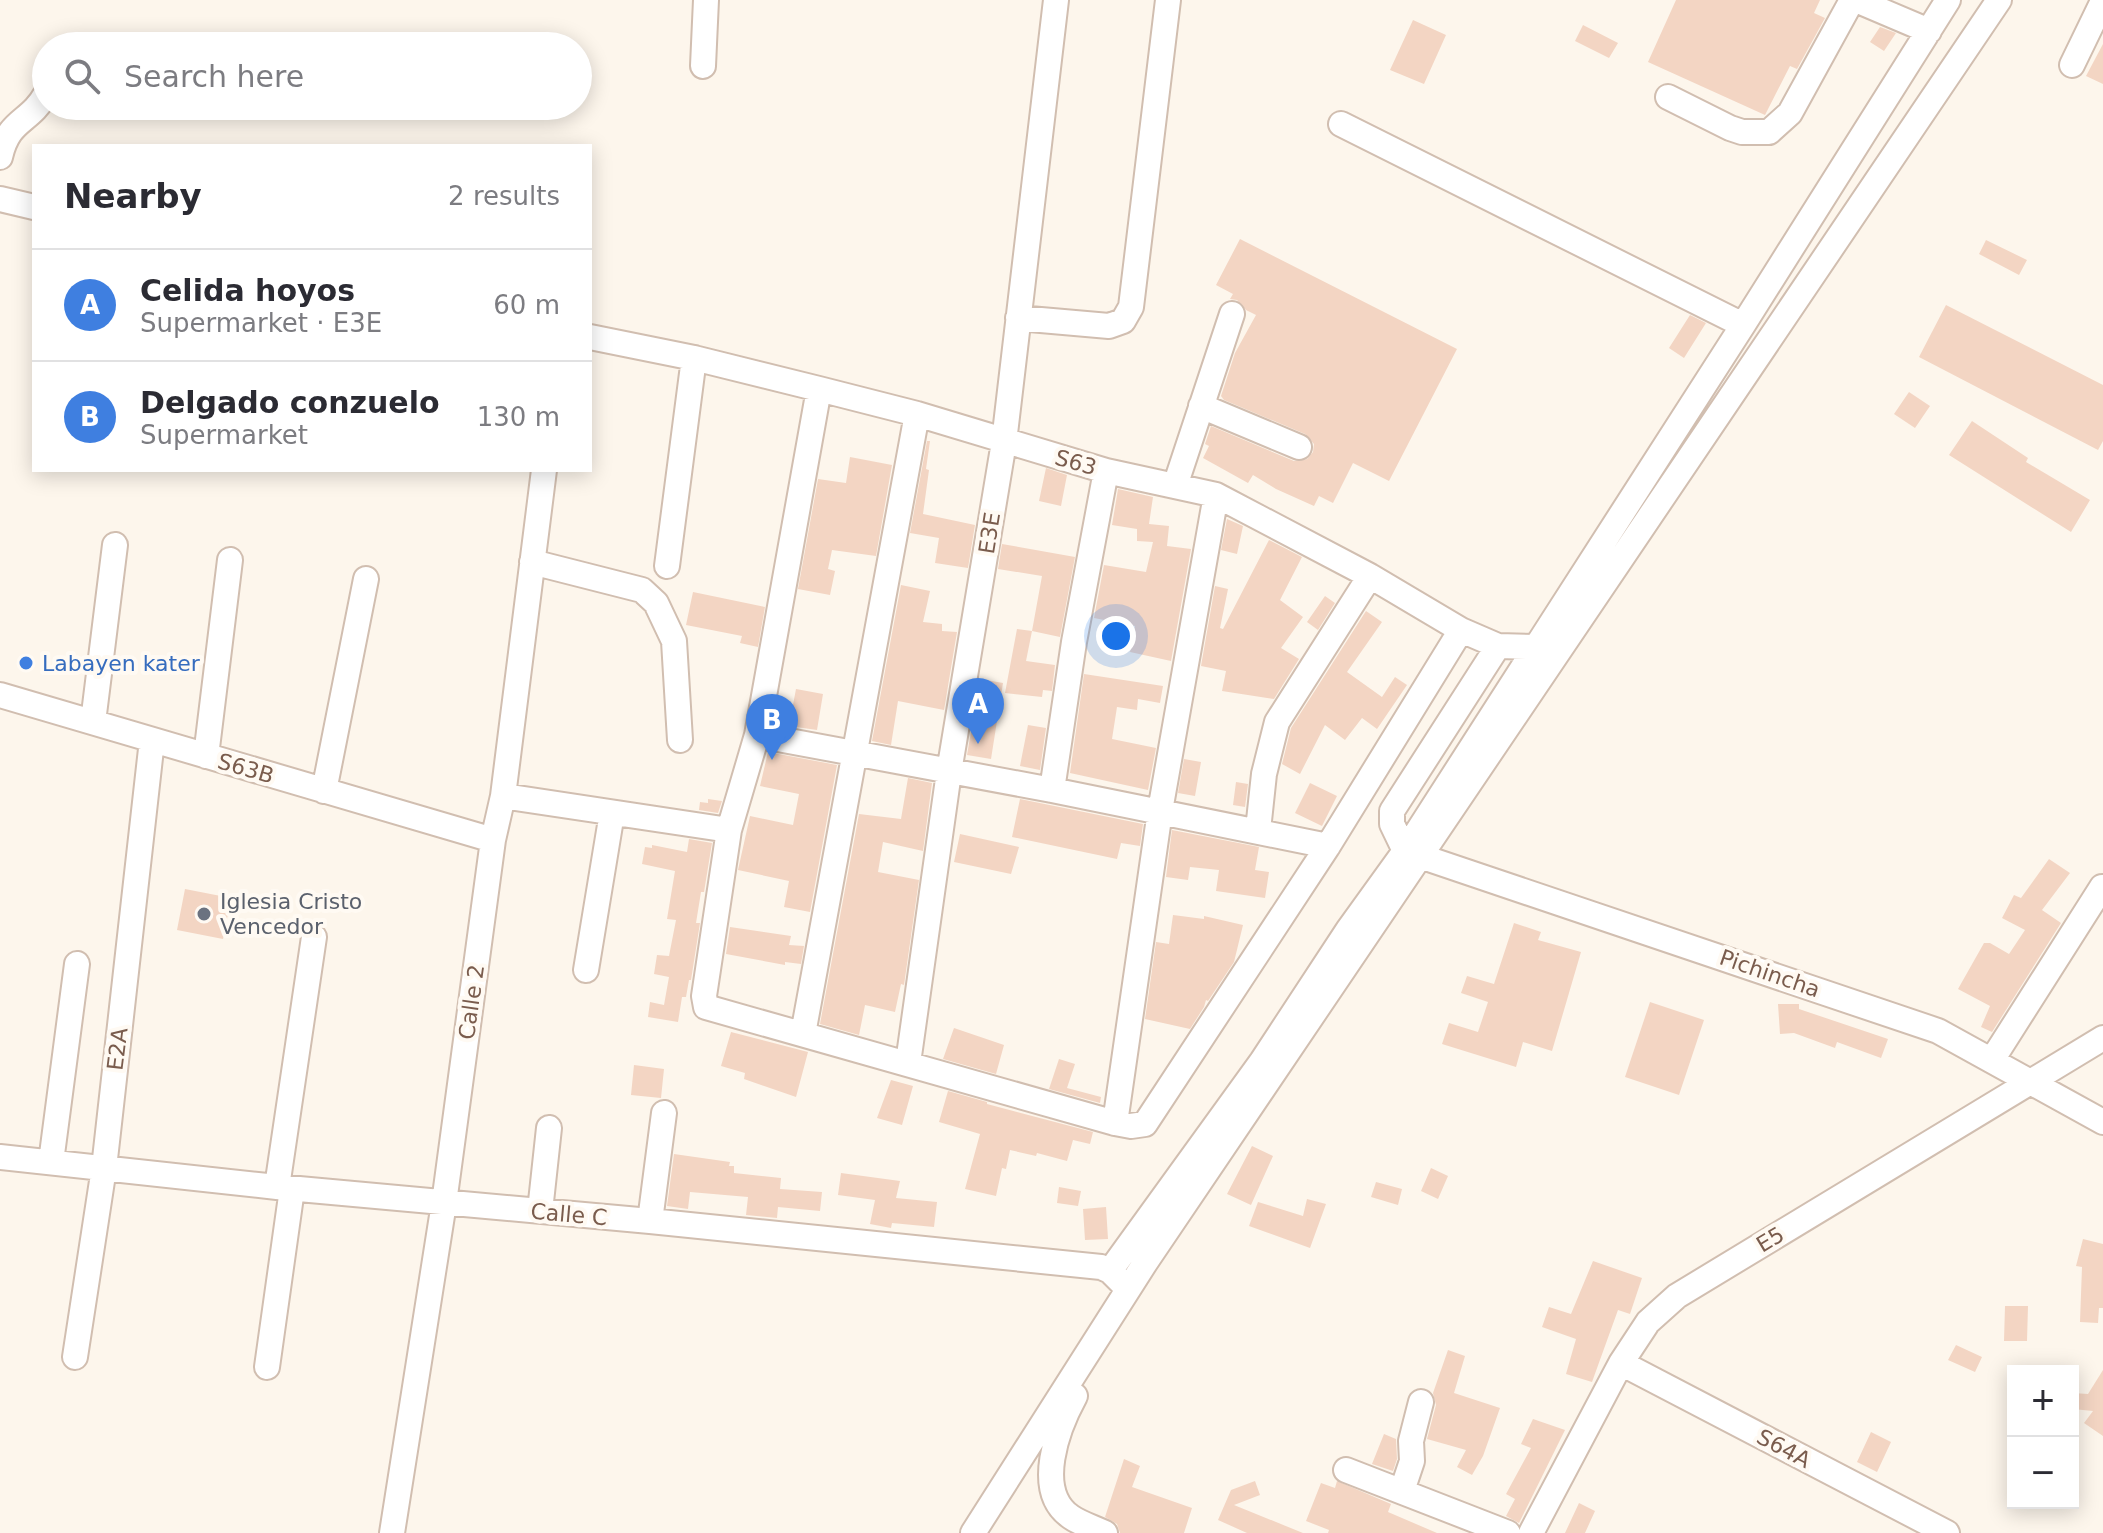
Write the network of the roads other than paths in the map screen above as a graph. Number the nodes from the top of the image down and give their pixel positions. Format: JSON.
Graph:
{"nodes":[{"id":1,"x":706,"y":0,"type":"edge"},
{"id":2,"x":1056,"y":0,"type":"edge"},
{"id":3,"x":1168,"y":0,"type":"edge"},
{"id":4,"x":1856,"y":0,"type":"edge"},
{"id":5,"x":1948,"y":0,"type":"edge"},
{"id":6,"x":1999,"y":0,"type":"edge"},
{"id":7,"x":2103,"y":1,"type":"edge"},
{"id":8,"x":1929,"y":31,"type":"junction"},
{"id":9,"x":2072,"y":65,"type":"dead end"},
{"id":10,"x":703,"y":66,"type":"dead end"},
{"id":11,"x":1668,"y":97,"type":"dead end"},
{"id":12,"x":32,"y":112,"type":"edge"},
{"id":13,"x":1341,"y":124,"type":"dead end"},
{"id":14,"x":0,"y":157,"type":"edge"},
{"id":15,"x":0,"y":199,"type":"edge"},
{"id":16,"x":32,"y":207,"type":"edge"},
{"id":17,"x":1232,"y":314,"type":"dead end"},
{"id":18,"x":1018,"y":318,"type":"junction"},
{"id":19,"x":1743,"y":325,"type":"junction"},
{"id":20,"x":592,"y":337,"type":"edge"},
{"id":21,"x":694,"y":358,"type":"junction"},
{"id":22,"x":819,"y":389,"type":"junction"},
{"id":23,"x":1201,"y":406,"type":"junction"},
{"id":24,"x":917,"y":414,"type":"junction"},
{"id":25,"x":1004,"y":442,"type":"junction"},
{"id":26,"x":1299,"y":447,"type":"dead end"},
{"id":27,"x":1106,"y":471,"type":"junction"},
{"id":28,"x":544,"y":472,"type":"edge"},
{"id":29,"x":1175,"y":486,"type":"junction"},
{"id":30,"x":1216,"y":495,"type":"junction"},
{"id":31,"x":115,"y":545,"type":"dead end"},
{"id":32,"x":230,"y":560,"type":"dead end"},
{"id":33,"x":532,"y":562,"type":"junction"},
{"id":34,"x":667,"y":566,"type":"dead end"},
{"id":35,"x":1370,"y":576,"type":"junction"},
{"id":36,"x":366,"y":579,"type":"dead end"},
{"id":37,"x":1461,"y":630,"type":"junction"},
{"id":38,"x":1498,"y":646,"type":"junction"},
{"id":39,"x":1537,"y":647,"type":"junction"},
{"id":40,"x":0,"y":695,"type":"edge"},
{"id":41,"x":93,"y":722,"type":"junction"},
{"id":42,"x":757,"y":735,"type":"junction"},
{"id":43,"x":152,"y":740,"type":"junction"},
{"id":44,"x":680,"y":740,"type":"dead end"},
{"id":45,"x":855,"y":754,"type":"junction"},
{"id":46,"x":206,"y":756,"type":"junction"},
{"id":47,"x":949,"y":772,"type":"junction"},
{"id":48,"x":1052,"y":790,"type":"junction"},
{"id":49,"x":324,"y":791,"type":"junction"},
{"id":50,"x":503,"y":796,"type":"junction"},
{"id":51,"x":1160,"y":811,"type":"junction"},
{"id":52,"x":612,"y":813,"type":"junction"},
{"id":53,"x":729,"y":830,"type":"junction"},
{"id":54,"x":1258,"y":830,"type":"junction"},
{"id":55,"x":493,"y":840,"type":"junction"},
{"id":56,"x":1328,"y":846,"type":"junction"},
{"id":57,"x":1414,"y":854,"type":"junction"},
{"id":58,"x":2102,"y":887,"type":"edge"},
{"id":59,"x":314,"y":937,"type":"dead end"},
{"id":60,"x":77,"y":964,"type":"dead end"},
{"id":61,"x":586,"y":970,"type":"dead end"},
{"id":62,"x":803,"y":1034,"type":"junction"},
{"id":63,"x":2103,"y":1038,"type":"edge"},
{"id":64,"x":1992,"y":1060,"type":"junction"},
{"id":65,"x":908,"y":1063,"type":"junction"},
{"id":66,"x":2030,"y":1081,"type":"junction"},
{"id":67,"x":664,"y":1113,"type":"dead end"},
{"id":68,"x":2103,"y":1122,"type":"edge"},
{"id":69,"x":1115,"y":1123,"type":"junction"},
{"id":70,"x":549,"y":1128,"type":"dead end"},
{"id":71,"x":0,"y":1157,"type":"edge"},
{"id":72,"x":51,"y":1162,"type":"junction"},
{"id":73,"x":104,"y":1168,"type":"junction"},
{"id":74,"x":284,"y":1188,"type":"junction"},
{"id":75,"x":444,"y":1203,"type":"junction"},
{"id":76,"x":540,"y":1211,"type":"junction"},
{"id":77,"x":650,"y":1221,"type":"junction"},
{"id":78,"x":1110,"y":1271,"type":"junction"},
{"id":79,"x":1129,"y":1290,"type":"junction"},
{"id":80,"x":75,"y":1357,"type":"dead end"},
{"id":81,"x":1621,"y":1363,"type":"junction"},
{"id":82,"x":267,"y":1367,"type":"dead end"},
{"id":83,"x":1421,"y":1402,"type":"dead end"},
{"id":84,"x":1346,"y":1470,"type":"dead end"},
{"id":85,"x":1402,"y":1491,"type":"junction"},
{"id":86,"x":1066,"y":1525,"type":"edge"},
{"id":87,"x":392,"y":1533,"type":"edge"},
{"id":88,"x":973,"y":1533,"type":"edge"},
{"id":89,"x":1105,"y":1533,"type":"edge"},
{"id":90,"x":1508,"y":1533,"type":"edge"},
{"id":91,"x":1531,"y":1533,"type":"edge"},
{"id":92,"x":1947,"y":1533,"type":"edge"}],
"edges":[{"from":1,"to":10,"type":"street"},
{"from":2,"to":18,"type":"street","name":"E3E"},
{"from":3,"to":18,"type":"street"},
{"from":4,"to":8,"type":"street"},
{"from":4,"to":11,"type":"street"},
{"from":5,"to":8,"type":"street"},
{"from":6,"to":57,"type":"street"},
{"from":7,"to":9,"type":"street"},
{"from":8,"to":19,"type":"street"},
{"from":12,"to":14,"type":"street"},
{"from":13,"to":19,"type":"street"},
{"from":15,"to":16,"type":"street"},
{"from":17,"to":23,"type":"street"},
{"from":18,"to":25,"type":"street","name":"E3E"},
{"from":19,"to":39,"type":"street"},
{"from":20,"to":21,"type":"street","name":"S63"},
{"from":21,"to":22,"type":"street","name":"S63"},
{"from":21,"to":34,"type":"street"},
{"from":22,"to":24,"type":"street","name":"S63"},
{"from":22,"to":42,"type":"street"},
{"from":23,"to":26,"type":"street"},
{"from":23,"to":29,"type":"street"},
{"from":24,"to":25,"type":"street","name":"S63"},
{"from":24,"to":45,"type":"street"},
{"from":25,"to":27,"type":"street","name":"S63"},
{"from":25,"to":47,"type":"street","name":"E3E"},
{"from":27,"to":29,"type":"street","name":"S63"},
{"from":27,"to":48,"type":"street"},
{"from":28,"to":33,"type":"street","name":"Calle 2"},
{"from":29,"to":30,"type":"street","name":"S63"},
{"from":30,"to":35,"type":"street","name":"S63"},
{"from":30,"to":51,"type":"street"},
{"from":31,"to":41,"type":"street"},
{"from":32,"to":46,"type":"street"},
{"from":33,"to":44,"type":"street"},
{"from":33,"to":50,"type":"street","name":"Calle 2"},
{"from":35,"to":37,"type":"street","name":"S63"},
{"from":35,"to":54,"type":"street"},
{"from":36,"to":49,"type":"street"},
{"from":37,"to":38,"type":"street","name":"S63"},
{"from":37,"to":56,"type":"street"},
{"from":38,"to":39,"type":"street","name":"S63"},
{"from":38,"to":57,"type":"street"},
{"from":39,"to":57,"type":"street"},
{"from":40,"to":41,"type":"street","name":"S63B"},
{"from":41,"to":43,"type":"street","name":"S63B"},
{"from":42,"to":45,"type":"street"},
{"from":42,"to":53,"type":"street"},
{"from":43,"to":46,"type":"street","name":"S63B"},
{"from":43,"to":73,"type":"street","name":"E2A"},
{"from":45,"to":47,"type":"street"},
{"from":45,"to":62,"type":"street"},
{"from":46,"to":49,"type":"street","name":"S63B"},
{"from":47,"to":48,"type":"street"},
{"from":47,"to":65,"type":"street","name":"E3E"},
{"from":48,"to":51,"type":"street"},
{"from":49,"to":55,"type":"street","name":"S63B"},
{"from":50,"to":52,"type":"street"},
{"from":50,"to":55,"type":"street","name":"Calle 2"},
{"from":51,"to":54,"type":"street"},
{"from":51,"to":69,"type":"street"},
{"from":52,"to":53,"type":"street"},
{"from":52,"to":61,"type":"street"},
{"from":53,"to":62,"type":"street"},
{"from":54,"to":56,"type":"street"},
{"from":55,"to":75,"type":"street","name":"Calle 2"},
{"from":56,"to":69,"type":"street"},
{"from":57,"to":64,"type":"street","name":"Pichincha"},
{"from":57,"to":78,"type":"street"},
{"from":57,"to":79,"type":"street"},
{"from":58,"to":64,"type":"street"},
{"from":59,"to":74,"type":"street"},
{"from":60,"to":72,"type":"street"},
{"from":62,"to":65,"type":"street"},
{"from":63,"to":66,"type":"street","name":"E5"},
{"from":64,"to":66,"type":"street","name":"Pichincha"},
{"from":65,"to":69,"type":"street"},
{"from":66,"to":68,"type":"street","name":"Pichincha"},
{"from":66,"to":81,"type":"street","name":"E5"},
{"from":67,"to":77,"type":"street"},
{"from":70,"to":76,"type":"street"},
{"from":71,"to":72,"type":"street","name":"Calle C"},
{"from":72,"to":73,"type":"street","name":"Calle C"},
{"from":73,"to":74,"type":"street","name":"Calle C"},
{"from":73,"to":80,"type":"street","name":"E2A"},
{"from":74,"to":75,"type":"street","name":"Calle C"},
{"from":74,"to":82,"type":"street"},
{"from":75,"to":76,"type":"street","name":"Calle C"},
{"from":75,"to":87,"type":"street","name":"Calle 2"},
{"from":76,"to":77,"type":"street","name":"Calle C"},
{"from":77,"to":78,"type":"street","name":"Calle C"},
{"from":78,"to":79,"type":"street"},
{"from":79,"to":86,"type":"street"},
{"from":79,"to":88,"type":"street"},
{"from":81,"to":91,"type":"street","name":"E5"},
{"from":81,"to":92,"type":"street","name":"S64A"},
{"from":83,"to":85,"type":"street"},
{"from":84,"to":85,"type":"street"},
{"from":85,"to":90,"type":"street"},
{"from":86,"to":89,"type":"street"}]}
